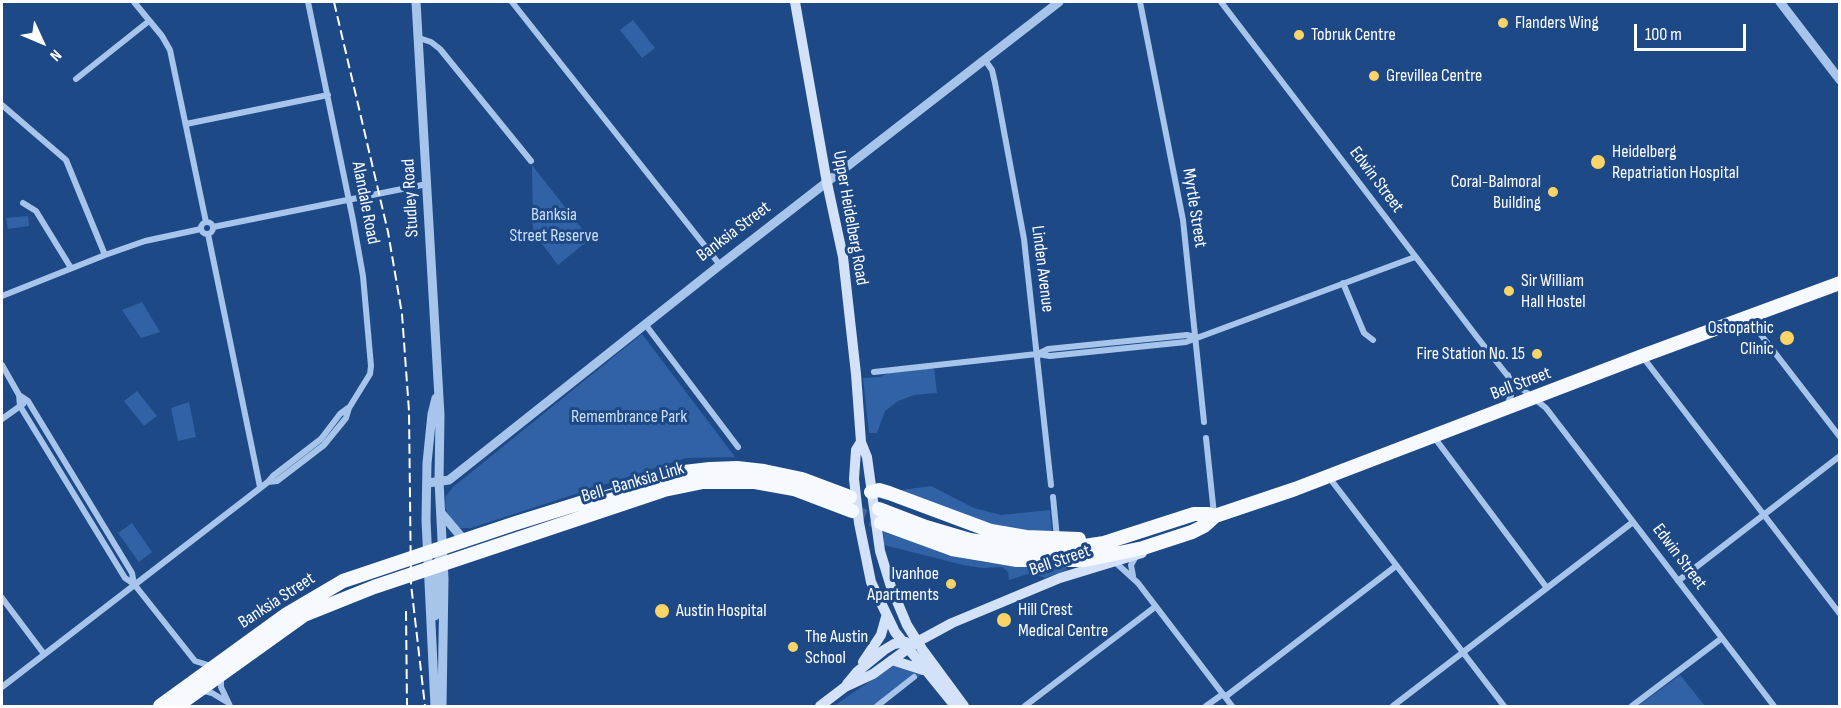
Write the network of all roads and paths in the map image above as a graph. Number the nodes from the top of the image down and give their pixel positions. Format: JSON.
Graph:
{"nodes":[{"id":1,"x":134,"y":2,"type":"edge"},
{"id":2,"x":308,"y":2,"type":"edge"},
{"id":3,"x":416,"y":2,"type":"edge"},
{"id":4,"x":512,"y":2,"type":"edge"},
{"id":5,"x":795,"y":2,"type":"edge"},
{"id":6,"x":1059,"y":2,"type":"edge"},
{"id":7,"x":1140,"y":2,"type":"edge"},
{"id":8,"x":1221,"y":2,"type":"edge"},
{"id":9,"x":1780,"y":2,"type":"edge"},
{"id":10,"x":149,"y":21,"type":"junction"},
{"id":11,"x":419,"y":38,"type":"junction"},
{"id":12,"x":985,"y":60,"type":"junction"},
{"id":13,"x":76,"y":78,"type":"dead end"},
{"id":14,"x":1839,"y":80,"type":"edge"},
{"id":15,"x":328,"y":94,"type":"junction"},
{"id":16,"x":2,"y":105,"type":"edge"},
{"id":17,"x":186,"y":124,"type":"junction"},
{"id":18,"x":531,"y":161,"type":"dead end"},
{"id":19,"x":827,"y":183,"type":"junction"},
{"id":20,"x":427,"y":184,"type":"junction"},
{"id":21,"x":349,"y":199,"type":"junction"},
{"id":22,"x":22,"y":203,"type":"dead end"},
{"id":23,"x":206,"y":222,"type":"junction"},
{"id":24,"x":213,"y":227,"type":"junction"},
{"id":25,"x":201,"y":229,"type":"junction"},
{"id":26,"x":208,"y":234,"type":"junction"},
{"id":27,"x":105,"y":255,"type":"junction"},
{"id":28,"x":1415,"y":257,"type":"junction"},
{"id":29,"x":720,"y":264,"type":"junction"},
{"id":30,"x":71,"y":268,"type":"junction"},
{"id":31,"x":1343,"y":283,"type":"junction"},
{"id":32,"x":1839,"y":283,"type":"edge"},
{"id":33,"x":2,"y":296,"type":"edge"},
{"id":34,"x":1748,"y":318,"type":"junction"},
{"id":35,"x":645,"y":324,"type":"junction"},
{"id":36,"x":1195,"y":338,"type":"junction"},
{"id":37,"x":1373,"y":340,"type":"dead end"},
{"id":38,"x":1038,"y":354,"type":"junction"},
{"id":39,"x":1642,"y":356,"type":"junction"},
{"id":40,"x":2,"y":365,"type":"edge"},
{"id":41,"x":874,"y":372,"type":"dead end"},
{"id":42,"x":1508,"y":375,"type":"junction"},
{"id":43,"x":438,"y":392,"type":"junction"},
{"id":44,"x":20,"y":395,"type":"junction"},
{"id":45,"x":1534,"y":399,"type":"junction"},
{"id":46,"x":28,"y":401,"type":"junction"},
{"id":47,"x":20,"y":406,"type":"junction"},
{"id":48,"x":1503,"y":411,"type":"junction"},
{"id":49,"x":2,"y":419,"type":"edge"},
{"id":50,"x":1204,"y":422,"type":"dead end"},
{"id":51,"x":1434,"y":437,"type":"junction"},
{"id":52,"x":1206,"y":438,"type":"dead end"},
{"id":53,"x":1839,"y":438,"type":"edge"},
{"id":54,"x":861,"y":442,"type":"junction"},
{"id":55,"x":738,"y":447,"type":"dead end"},
{"id":56,"x":1839,"y":456,"type":"edge"},
{"id":57,"x":868,"y":463,"type":"junction"},
{"id":58,"x":854,"y":471,"type":"junction"},
{"id":59,"x":1328,"y":476,"type":"junction"},
{"id":60,"x":439,"y":481,"type":"junction"},
{"id":61,"x":428,"y":483,"type":"junction"},
{"id":62,"x":1052,"y":485,"type":"dead end"},
{"id":63,"x":260,"y":487,"type":"junction"},
{"id":64,"x":870,"y":493,"type":"junction"},
{"id":65,"x":1053,"y":497,"type":"dead end"},
{"id":66,"x":854,"y":500,"type":"junction"},
{"id":67,"x":441,"y":513,"type":"junction"},
{"id":68,"x":1764,"y":514,"type":"junction"},
{"id":69,"x":1215,"y":516,"type":"junction"},
{"id":70,"x":879,"y":521,"type":"junction"},
{"id":71,"x":1634,"y":522,"type":"junction"},
{"id":72,"x":1129,"y":536,"type":"junction"},
{"id":73,"x":1057,"y":539,"type":"junction"},
{"id":74,"x":464,"y":540,"type":"junction"},
{"id":75,"x":1159,"y":544,"type":"junction"},
{"id":76,"x":430,"y":551,"type":"junction"},
{"id":77,"x":1136,"y":556,"type":"junction"},
{"id":78,"x":1115,"y":562,"type":"junction"},
{"id":79,"x":1396,"y":566,"type":"junction"},
{"id":80,"x":432,"y":567,"type":"junction"},
{"id":81,"x":1133,"y":577,"type":"junction"},
{"id":82,"x":1678,"y":581,"type":"junction"},
{"id":83,"x":134,"y":584,"type":"junction"},
{"id":84,"x":1547,"y":588,"type":"junction"},
{"id":85,"x":2,"y":598,"type":"edge"},
{"id":86,"x":1155,"y":607,"type":"junction"},
{"id":87,"x":436,"y":610,"type":"junction"},
{"id":88,"x":1839,"y":614,"type":"edge"},
{"id":89,"x":886,"y":617,"type":"junction"},
{"id":90,"x":942,"y":628,"type":"junction"},
{"id":91,"x":1722,"y":638,"type":"junction"},
{"id":92,"x":917,"y":642,"type":"junction"},
{"id":93,"x":905,"y":646,"type":"junction"},
{"id":94,"x":1463,"y":653,"type":"junction"},
{"id":95,"x":44,"y":654,"type":"junction"},
{"id":96,"x":928,"y":658,"type":"junction"},
{"id":97,"x":892,"y":660,"type":"junction"},
{"id":98,"x":195,"y":661,"type":"junction"},
{"id":99,"x":218,"y":670,"type":"junction"},
{"id":100,"x":857,"y":672,"type":"junction"},
{"id":101,"x":927,"y":672,"type":"junction"},
{"id":102,"x":914,"y":677,"type":"dead end"},
{"id":103,"x":197,"y":685,"type":"junction"},
{"id":104,"x":2,"y":687,"type":"edge"},
{"id":105,"x":845,"y":687,"type":"junction"},
{"id":106,"x":1224,"y":696,"type":"junction"},
{"id":107,"x":229,"y":705,"type":"edge"},
{"id":108,"x":160,"y":706,"type":"edge"},
{"id":109,"x":177,"y":706,"type":"edge"},
{"id":110,"x":435,"y":706,"type":"edge"},
{"id":111,"x":442,"y":706,"type":"edge"},
{"id":112,"x":820,"y":706,"type":"edge"},
{"id":113,"x":877,"y":706,"type":"edge"},
{"id":114,"x":955,"y":706,"type":"edge"},
{"id":115,"x":964,"y":706,"type":"edge"},
{"id":116,"x":1025,"y":706,"type":"edge"},
{"id":117,"x":1206,"y":706,"type":"edge"},
{"id":118,"x":1232,"y":706,"type":"edge"},
{"id":119,"x":1393,"y":706,"type":"edge"},
{"id":120,"x":1504,"y":706,"type":"edge"},
{"id":121,"x":1632,"y":706,"type":"edge"},
{"id":122,"x":1774,"y":706,"type":"edge"}],
"edges":[{"from":1,"to":10,"type":"street"},
{"from":2,"to":15,"type":"street","name":"Alandale Road"},
{"from":3,"to":11,"type":"street","name":"Studley Road"},
{"from":4,"to":29,"type":"street"},
{"from":5,"to":19,"type":"main road","name":"Upper Heidelberg Road"},
{"from":6,"to":12,"type":"street","name":"Banksia Street"},
{"from":7,"to":36,"type":"street","name":"Myrtle Street"},
{"from":8,"to":28,"type":"street","name":"Edwin Street"},
{"from":9,"to":14,"type":"street"},
{"from":10,"to":13,"type":"street"},
{"from":10,"to":17,"type":"street"},
{"from":11,"to":18,"type":"street"},
{"from":11,"to":20,"type":"street","name":"Studley Road"},
{"from":12,"to":19,"type":"street","name":"Banksia Street"},
{"from":12,"to":38,"type":"street","name":"Linden Avenue"},
{"from":15,"to":17,"type":"street"},
{"from":15,"to":21,"type":"street","name":"Alandale Road"},
{"from":16,"to":27,"type":"street"},
{"from":17,"to":23,"type":"street"},
{"from":19,"to":29,"type":"street","name":"Banksia Street"},
{"from":19,"to":54,"type":"main road","name":"Upper Heidelberg Road"},
{"from":20,"to":21,"type":"street"},
{"from":20,"to":43,"type":"street","name":"Studley Road"},
{"from":21,"to":24,"type":"street"},
{"from":21,"to":63,"type":"street","name":"Alandale Road"},
{"from":22,"to":30,"type":"street"},
{"from":23,"to":24,"type":"street"},
{"from":23,"to":25,"type":"street"},
{"from":24,"to":26,"type":"street"},
{"from":25,"to":26,"type":"street"},
{"from":25,"to":27,"type":"street"},
{"from":26,"to":63,"type":"street"},
{"from":27,"to":30,"type":"street"},
{"from":28,"to":31,"type":"street"},
{"from":28,"to":42,"type":"street","name":"Edwin Street"},
{"from":29,"to":35,"type":"street","name":"Banksia Street"},
{"from":30,"to":33,"type":"street"},
{"from":31,"to":36,"type":"street"},
{"from":31,"to":37,"type":"street"},
{"from":32,"to":34,"type":"highway","name":"Bell Street"},
{"from":34,"to":39,"type":"highway","name":"Bell Street"},
{"from":34,"to":53,"type":"street"},
{"from":35,"to":55,"type":"street"},
{"from":35,"to":60,"type":"street","name":"Banksia Street"},
{"from":36,"to":38,"type":"street"},
{"from":36,"to":50,"type":"street","name":"Myrtle Street"},
{"from":38,"to":41,"type":"street"},
{"from":38,"to":62,"type":"street","name":"Linden Avenue"},
{"from":39,"to":45,"type":"highway","name":"Bell Street"},
{"from":39,"to":68,"type":"street"},
{"from":40,"to":44,"type":"street"},
{"from":42,"to":45,"type":"street","name":"Edwin Street"},
{"from":42,"to":48,"type":"street"},
{"from":43,"to":60,"type":"street","name":"Studley Road"},
{"from":43,"to":61,"type":"street","name":"Studley Road"},
{"from":44,"to":46,"type":"street"},
{"from":44,"to":47,"type":"street"},
{"from":45,"to":48,"type":"highway","name":"Bell Street"},
{"from":45,"to":71,"type":"street","name":"Edwin Street"},
{"from":46,"to":47,"type":"street"},
{"from":46,"to":83,"type":"street"},
{"from":47,"to":49,"type":"street"},
{"from":47,"to":83,"type":"street"},
{"from":48,"to":51,"type":"highway","name":"Bell Street"},
{"from":51,"to":59,"type":"highway","name":"Bell Street"},
{"from":51,"to":84,"type":"street"},
{"from":52,"to":69,"type":"street"},
{"from":54,"to":57,"type":"main road","name":"Upper Heidelberg Road"},
{"from":54,"to":58,"type":"main road","name":"Upper Heidelberg Road"},
{"from":56,"to":68,"type":"street"},
{"from":57,"to":58,"type":"main road"},
{"from":57,"to":64,"type":"main road","name":"Upper Heidelberg Road"},
{"from":58,"to":66,"type":"main road","name":"Upper Heidelberg Road"},
{"from":59,"to":69,"type":"highway","name":"Bell Street"},
{"from":59,"to":79,"type":"street"},
{"from":60,"to":61,"type":"street","name":"Banksia Street"},
{"from":60,"to":67,"type":"street","name":"Studley Road"},
{"from":61,"to":76,"type":"street","name":"Studley Road"},
{"from":63,"to":83,"type":"street","name":"Alandale Road"},
{"from":64,"to":66,"type":"main road"},
{"from":64,"to":70,"type":"main road","name":"Upper Heidelberg Road"},
{"from":64,"to":73,"type":"highway"},
{"from":65,"to":73,"type":"street"},
{"from":66,"to":74,"type":"highway","name":"Bell–Banksia Link"},
{"from":66,"to":80,"type":"highway","name":"Bell–Banksia Link"},
{"from":66,"to":89,"type":"main road","name":"Upper Heidelberg Road"},
{"from":67,"to":74,"type":"street"},
{"from":67,"to":76,"type":"street","name":"Studley Road"},
{"from":68,"to":82,"type":"street"},
{"from":68,"to":88,"type":"street"},
{"from":69,"to":72,"type":"highway","name":"Bell Street"},
{"from":69,"to":75,"type":"highway","name":"Bell Street"},
{"from":70,"to":72,"type":"highway"},
{"from":70,"to":75,"type":"highway"},
{"from":70,"to":92,"type":"main road","name":"Upper Heidelberg Road"},
{"from":71,"to":82,"type":"street","name":"Edwin Street"},
{"from":71,"to":84,"type":"street"},
{"from":72,"to":73,"type":"highway"},
{"from":74,"to":76,"type":"highway","name":"Bell–Banksia Link"},
{"from":75,"to":77,"type":"main road","name":"Bell Street"},
{"from":76,"to":80,"type":"street","name":"Studley Road"},
{"from":76,"to":80,"type":"street","name":"Studley Road"},
{"from":76,"to":99,"type":"highway","name":"Banksia Street"},
{"from":77,"to":78,"type":"main road","name":"Bell Street"},
{"from":77,"to":81,"type":"street"},
{"from":78,"to":81,"type":"street"},
{"from":78,"to":90,"type":"main road","name":"Bell Street"},
{"from":79,"to":94,"type":"street"},
{"from":79,"to":106,"type":"street"},
{"from":80,"to":87,"type":"street","name":"Studley Road"},
{"from":80,"to":87,"type":"street","name":"Studley Road"},
{"from":80,"to":99,"type":"highway","name":"Banksia Street"},
{"from":81,"to":86,"type":"street"},
{"from":82,"to":91,"type":"street","name":"Edwin Street"},
{"from":83,"to":95,"type":"street","name":"Alandale Road"},
{"from":83,"to":98,"type":"street"},
{"from":84,"to":94,"type":"street"},
{"from":85,"to":95,"type":"street"},
{"from":86,"to":106,"type":"street"},
{"from":86,"to":116,"type":"street"},
{"from":87,"to":110,"type":"street","name":"Studley Road"},
{"from":87,"to":111,"type":"street","name":"Studley Road"},
{"from":89,"to":93,"type":"main road","name":"Upper Heidelberg Road"},
{"from":89,"to":100,"type":"main road"},
{"from":90,"to":92,"type":"main road","name":"Bell Street"},
{"from":90,"to":96,"type":"main road"},
{"from":91,"to":121,"type":"street"},
{"from":91,"to":122,"type":"street","name":"Edwin Street"},
{"from":92,"to":93,"type":"main road","name":"Bell Street"},
{"from":92,"to":96,"type":"main road","name":"Upper Heidelberg Road"},
{"from":93,"to":97,"type":"main road"},
{"from":93,"to":100,"type":"main road"},
{"from":93,"to":101,"type":"main road","name":"Upper Heidelberg Road"},
{"from":94,"to":119,"type":"street"},
{"from":94,"to":120,"type":"street"},
{"from":95,"to":104,"type":"street","name":"Alandale Road"},
{"from":96,"to":115,"type":"main road","name":"Upper Heidelberg Road"},
{"from":97,"to":101,"type":"main road"},
{"from":97,"to":105,"type":"main road"},
{"from":98,"to":99,"type":"street"},
{"from":98,"to":103,"type":"street"},
{"from":99,"to":103,"type":"highway","name":"Banksia Street"},
{"from":99,"to":107,"type":"street"},
{"from":100,"to":105,"type":"main road"},
{"from":101,"to":114,"type":"main road","name":"Upper Heidelberg Road"},
{"from":102,"to":113,"type":"street"},
{"from":103,"to":107,"type":"street"},
{"from":103,"to":108,"type":"highway","name":"Banksia Street"},
{"from":103,"to":109,"type":"highway","name":"Banksia Street"},
{"from":105,"to":112,"type":"main road"},
{"from":106,"to":117,"type":"street"},
{"from":106,"to":118,"type":"street"}]}
